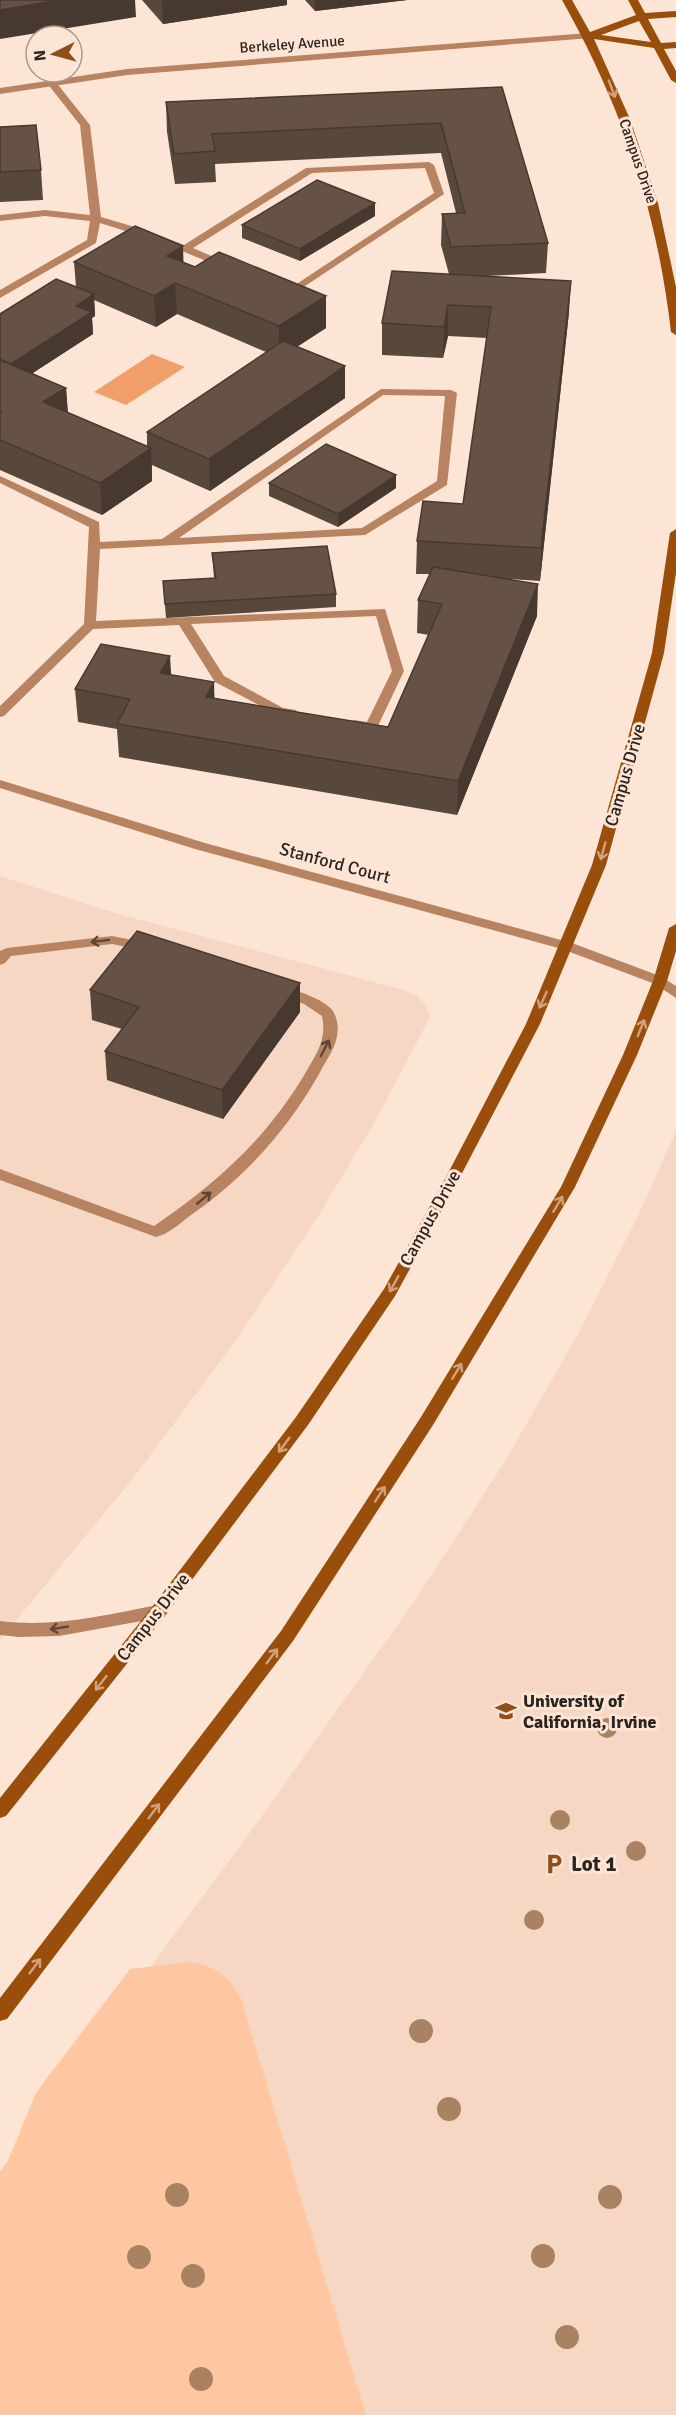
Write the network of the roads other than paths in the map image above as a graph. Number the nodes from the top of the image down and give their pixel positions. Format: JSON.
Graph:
{"nodes":[{"id":1,"x":567,"y":0,"type":"edge"},
{"id":2,"x":633,"y":0,"type":"edge"},
{"id":3,"x":676,"y":14,"type":"edge"},
{"id":4,"x":643,"y":16,"type":"junction"},
{"id":5,"x":588,"y":36,"type":"junction"},
{"id":6,"x":676,"y":45,"type":"edge"},
{"id":7,"x":659,"y":46,"type":"junction"},
{"id":8,"x":84,"y":78,"type":"edge"},
{"id":9,"x":676,"y":80,"type":"edge"},
{"id":10,"x":46,"y":84,"type":"edge"},
{"id":11,"x":53,"y":84,"type":"edge"},
{"id":12,"x":0,"y":91,"type":"edge"},
{"id":13,"x":0,"y":218,"type":"edge"},
{"id":14,"x":96,"y":218,"type":"junction"},
{"id":15,"x":185,"y":249,"type":"junction"},
{"id":16,"x":237,"y":271,"type":"edge"},
{"id":17,"x":269,"y":284,"type":"edge"},
{"id":18,"x":0,"y":295,"type":"edge"},
{"id":19,"x":676,"y":332,"type":"edge"},
{"id":20,"x":6,"y":482,"type":"edge"},
{"id":21,"x":0,"y":493,"type":"edge"},
{"id":22,"x":676,"y":533,"type":"edge"},
{"id":23,"x":165,"y":542,"type":"junction"},
{"id":24,"x":93,"y":546,"type":"junction"},
{"id":25,"x":183,"y":621,"type":"junction"},
{"id":26,"x":90,"y":625,"type":"junction"},
{"id":27,"x":0,"y":713,"type":"edge"},
{"id":28,"x":303,"y":715,"type":"edge"},
{"id":29,"x":337,"y":721,"type":"edge"},
{"id":30,"x":0,"y":784,"type":"edge"},
{"id":31,"x":676,"y":928,"type":"edge"},
{"id":32,"x":567,"y":946,"type":"junction"},
{"id":33,"x":160,"y":951,"type":"edge"},
{"id":34,"x":3,"y":956,"type":"edge"},
{"id":35,"x":660,"y":981,"type":"junction"},
{"id":36,"x":676,"y":983,"type":"edge"},
{"id":37,"x":273,"y":989,"type":"edge"},
{"id":38,"x":676,"y":993,"type":"edge"},
{"id":39,"x":0,"y":1173,"type":"edge"},
{"id":40,"x":158,"y":1612,"type":"junction"},
{"id":41,"x":0,"y":1628,"type":"edge"},
{"id":42,"x":0,"y":1811,"type":"edge"},
{"id":43,"x":0,"y":2013,"type":"edge"}],
"edges":[{"from":1,"to":5,"type":"main road","name":"Campus Drive"},
{"from":2,"to":4,"type":"main road"},
{"from":3,"to":4,"type":"main road","name":"Berkeley Avenue"},
{"from":4,"to":5,"type":"main road","name":"Berkeley Avenue"},
{"from":4,"to":7,"type":"main road"},
{"from":5,"to":7,"type":"main road","name":"Berkeley Avenue"},
{"from":5,"to":8,"type":"street","name":"Berkeley Avenue"},
{"from":5,"to":19,"type":"main road","name":"Campus Drive","one_way":true},
{"from":6,"to":7,"type":"main road","name":"Berkeley Avenue"},
{"from":7,"to":9,"type":"main road"},
{"from":10,"to":12,"type":"street","name":"Berkeley Avenue"},
{"from":11,"to":14,"type":"street"},
{"from":13,"to":14,"type":"street"},
{"from":14,"to":15,"type":"street"},
{"from":14,"to":18,"type":"street"},
{"from":15,"to":16,"type":"street"},
{"from":15,"to":17,"type":"street"},
{"from":20,"to":21,"type":"street"},
{"from":20,"to":24,"type":"street"},
{"from":22,"to":32,"type":"main road","name":"Campus Drive","one_way":true},
{"from":23,"to":23,"type":"street"},
{"from":23,"to":24,"type":"street"},
{"from":24,"to":26,"type":"street"},
{"from":25,"to":26,"type":"street"},
{"from":25,"to":28,"type":"street"},
{"from":25,"to":29,"type":"street"},
{"from":26,"to":27,"type":"street"},
{"from":30,"to":32,"type":"street","name":"Stanford Court"},
{"from":31,"to":35,"type":"main road"},
{"from":32,"to":35,"type":"street","name":"Stanford Court"},
{"from":32,"to":40,"type":"main road","name":"Campus Drive","one_way":true},
{"from":33,"to":34,"type":"street","one_way":true},
{"from":35,"to":36,"type":"street"},
{"from":35,"to":38,"type":"street"},
{"from":43,"to":35,"type":"main road","one_way":true},
{"from":39,"to":37,"type":"street","one_way":true},
{"from":40,"to":41,"type":"street","one_way":true},
{"from":40,"to":42,"type":"main road","name":"Campus Drive","one_way":true}]}
